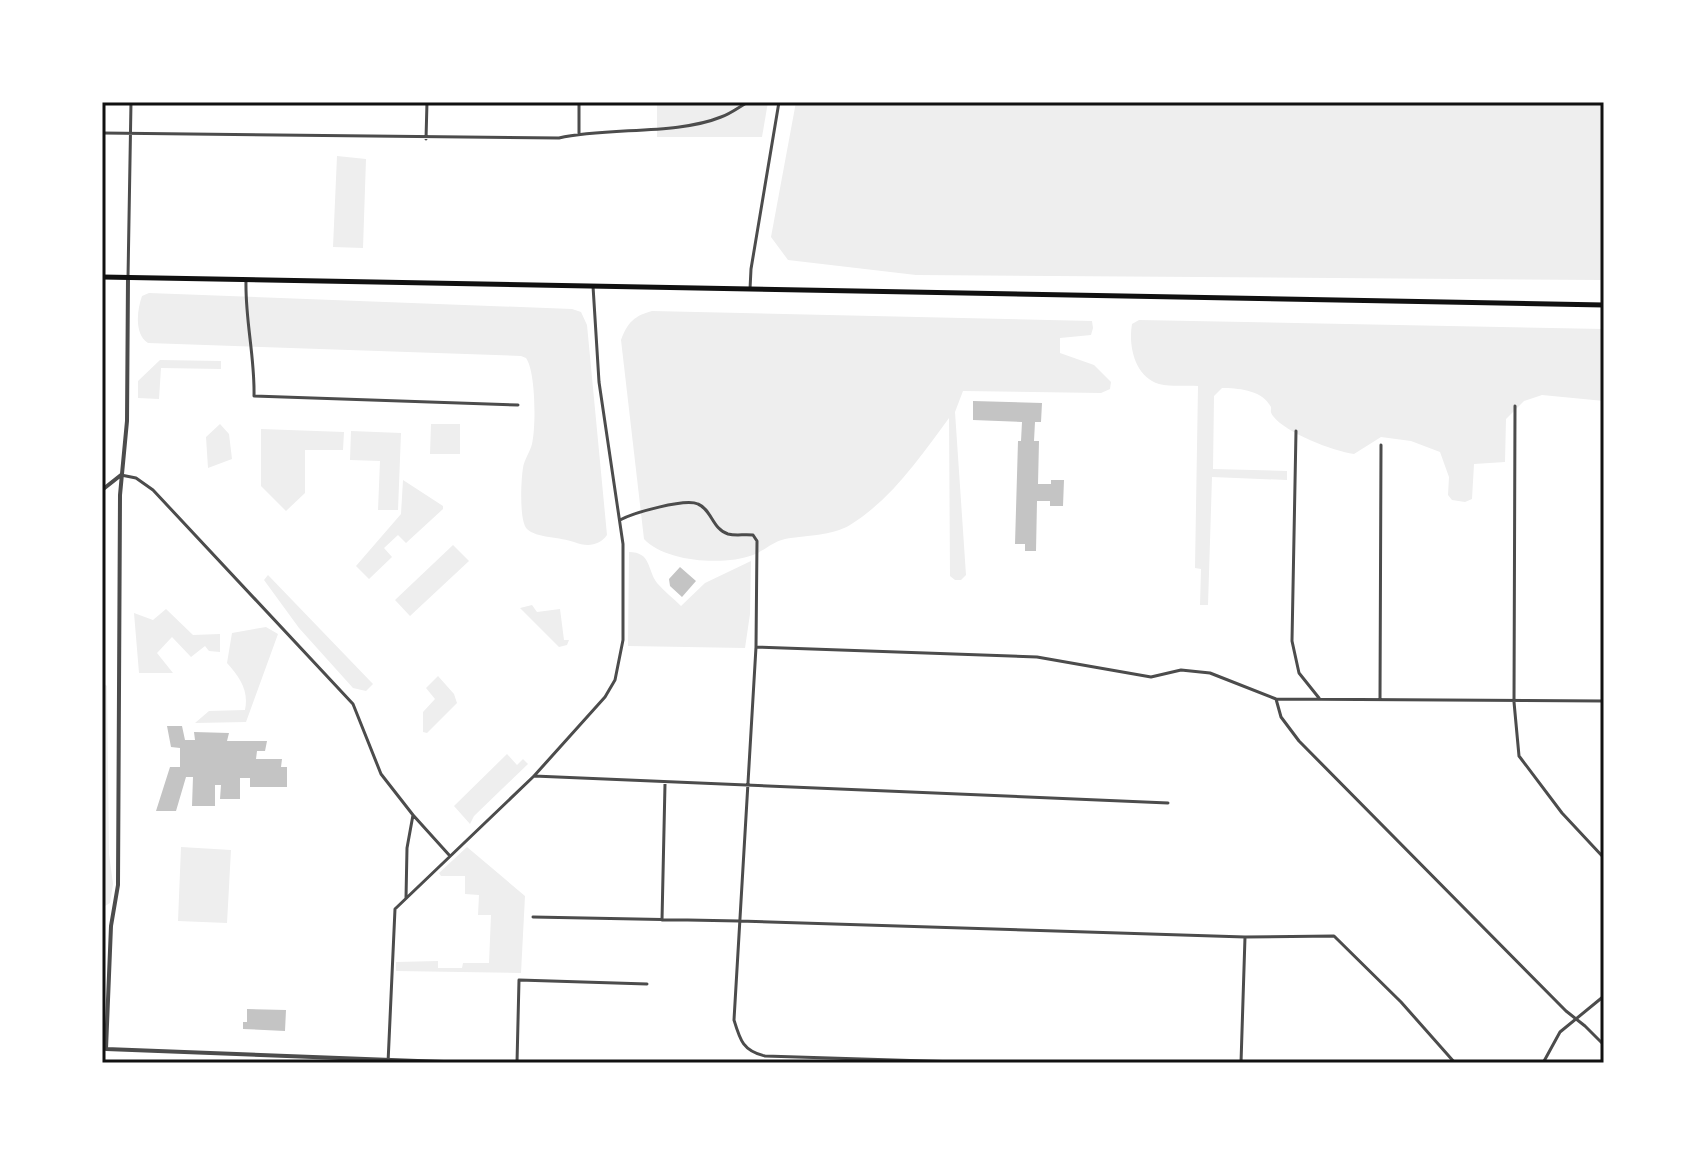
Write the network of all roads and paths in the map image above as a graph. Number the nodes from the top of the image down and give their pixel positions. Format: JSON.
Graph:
{"nodes":[{"id":1,"x":131,"y":102,"type":"edge"},
{"id":2,"x":427,"y":102,"type":"edge"},
{"id":3,"x":579,"y":102,"type":"edge"},
{"id":4,"x":748,"y":102,"type":"edge"},
{"id":5,"x":779,"y":102,"type":"edge"},
{"id":6,"x":102,"y":133,"type":"edge"},
{"id":7,"x":579,"y":133,"type":"junction"},
{"id":8,"x":131,"y":134,"type":"junction"},
{"id":9,"x":426,"y":139,"type":"junction"},
{"id":10,"x":102,"y":277,"type":"edge"},
{"id":11,"x":128,"y":278,"type":"junction"},
{"id":12,"x":246,"y":280,"type":"junction"},
{"id":13,"x":593,"y":286,"type":"junction"},
{"id":14,"x":750,"y":289,"type":"junction"},
{"id":15,"x":1604,"y":305,"type":"edge"},
{"id":16,"x":518,"y":405,"type":"dead end"},
{"id":17,"x":1515,"y":406,"type":"dead end"},
{"id":18,"x":1296,"y":431,"type":"dead end"},
{"id":19,"x":1381,"y":445,"type":"dead end"},
{"id":20,"x":121,"y":475,"type":"junction"},
{"id":21,"x":102,"y":490,"type":"edge"},
{"id":22,"x":620,"y":520,"type":"junction"},
{"id":23,"x":756,"y":647,"type":"junction"},
{"id":24,"x":1319,"y":698,"type":"junction"},
{"id":25,"x":1276,"y":699,"type":"junction"},
{"id":26,"x":1380,"y":699,"type":"junction"},
{"id":27,"x":1604,"y":701,"type":"edge"},
{"id":28,"x":1514,"y":702,"type":"junction"},
{"id":29,"x":534,"y":776,"type":"junction"},
{"id":30,"x":665,"y":782,"type":"junction"},
{"id":31,"x":746,"y":786,"type":"junction"},
{"id":32,"x":1168,"y":803,"type":"dead end"},
{"id":33,"x":413,"y":815,"type":"junction"},
{"id":34,"x":450,"y":856,"type":"junction"},
{"id":35,"x":1604,"y":858,"type":"edge"},
{"id":36,"x":406,"y":898,"type":"junction"},
{"id":37,"x":533,"y":917,"type":"dead end"},
{"id":38,"x":662,"y":920,"type":"junction"},
{"id":39,"x":739,"y":921,"type":"junction"},
{"id":40,"x":1245,"y":937,"type":"junction"},
{"id":41,"x":647,"y":984,"type":"dead end"},
{"id":42,"x":1604,"y":996,"type":"edge"},
{"id":43,"x":1577,"y":1018,"type":"junction"},
{"id":44,"x":1604,"y":1045,"type":"edge"},
{"id":45,"x":388,"y":1061,"type":"edge"},
{"id":46,"x":470,"y":1063,"type":"edge"},
{"id":47,"x":517,"y":1063,"type":"edge"},
{"id":48,"x":991,"y":1063,"type":"edge"},
{"id":49,"x":1241,"y":1063,"type":"edge"},
{"id":50,"x":1455,"y":1063,"type":"edge"},
{"id":51,"x":1543,"y":1063,"type":"edge"}],
"edges":[{"from":1,"to":8,"type":"street"},
{"from":2,"to":9,"type":"street"},
{"from":3,"to":7,"type":"street"},
{"from":4,"to":7,"type":"street"},
{"from":5,"to":14,"type":"street"},
{"from":6,"to":8,"type":"street"},
{"from":7,"to":9,"type":"street"},
{"from":8,"to":9,"type":"street"},
{"from":8,"to":11,"type":"street"},
{"from":10,"to":11,"type":"main road"},
{"from":11,"to":12,"type":"main road"},
{"from":11,"to":20,"type":"street"},
{"from":12,"to":13,"type":"main road"},
{"from":12,"to":16,"type":"street"},
{"from":13,"to":14,"type":"main road"},
{"from":13,"to":22,"type":"street"},
{"from":14,"to":15,"type":"main road"},
{"from":17,"to":28,"type":"street"},
{"from":18,"to":24,"type":"street"},
{"from":19,"to":26,"type":"street"},
{"from":20,"to":21,"type":"street"},
{"from":20,"to":33,"type":"street"},
{"from":20,"to":45,"type":"street"},
{"from":22,"to":23,"type":"street"},
{"from":22,"to":29,"type":"street"},
{"from":23,"to":25,"type":"street"},
{"from":23,"to":31,"type":"street"},
{"from":24,"to":25,"type":"street"},
{"from":24,"to":26,"type":"street"},
{"from":25,"to":43,"type":"street"},
{"from":26,"to":28,"type":"street"},
{"from":27,"to":28,"type":"street"},
{"from":28,"to":35,"type":"street"},
{"from":29,"to":30,"type":"street"},
{"from":29,"to":34,"type":"street"},
{"from":30,"to":31,"type":"street"},
{"from":30,"to":38,"type":"street"},
{"from":31,"to":32,"type":"street"},
{"from":31,"to":39,"type":"street"},
{"from":33,"to":34,"type":"street"},
{"from":33,"to":36,"type":"street"},
{"from":34,"to":36,"type":"street"},
{"from":36,"to":45,"type":"street"},
{"from":37,"to":38,"type":"street"},
{"from":38,"to":39,"type":"street"},
{"from":39,"to":40,"type":"street"},
{"from":39,"to":48,"type":"street"},
{"from":40,"to":49,"type":"street"},
{"from":40,"to":50,"type":"street"},
{"from":41,"to":47,"type":"street"},
{"from":42,"to":43,"type":"street"},
{"from":43,"to":44,"type":"street"},
{"from":43,"to":51,"type":"street"},
{"from":45,"to":46,"type":"street"}]}
